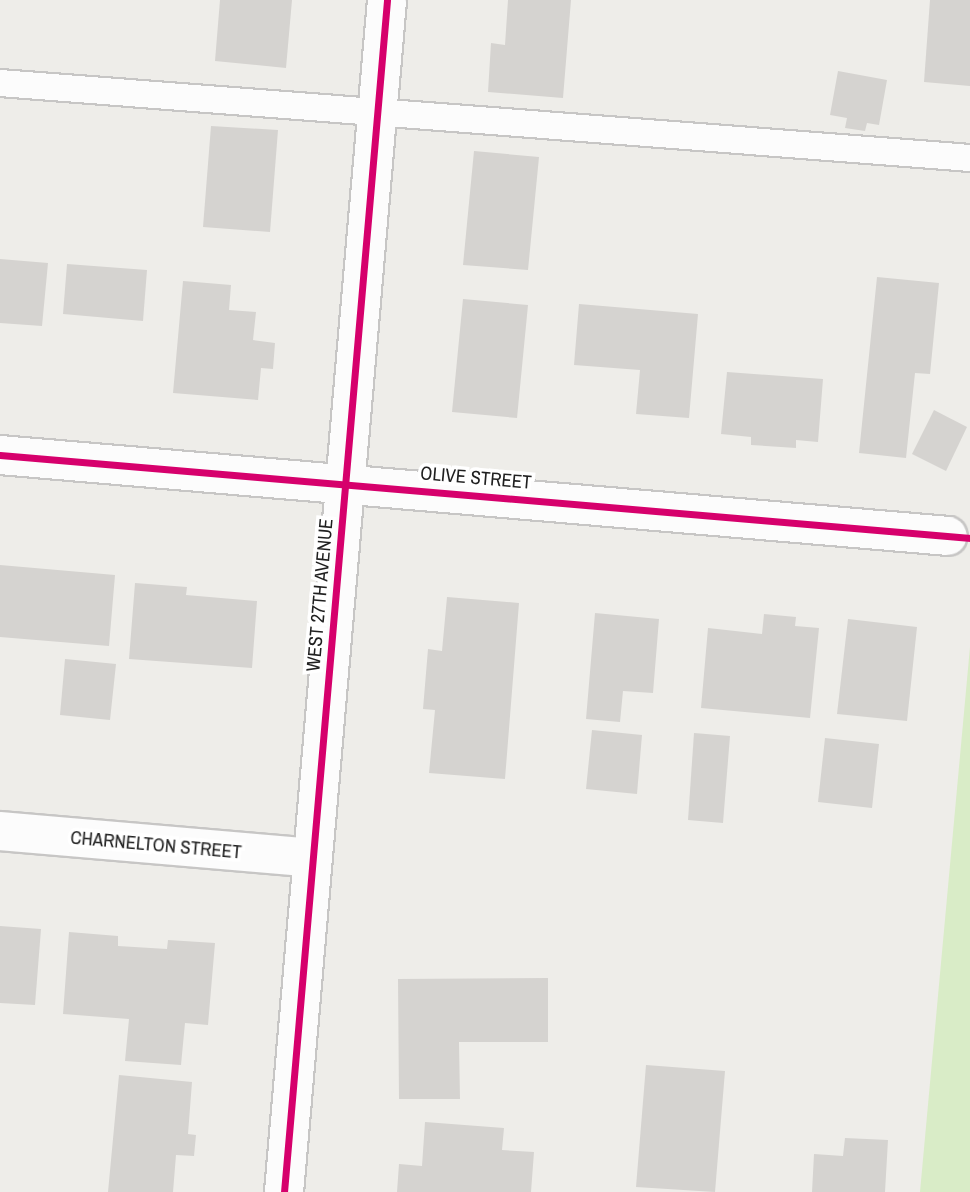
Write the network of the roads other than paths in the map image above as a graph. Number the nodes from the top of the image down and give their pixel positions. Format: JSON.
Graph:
{"nodes":[{"id":1,"x":387,"y":0,"type":"edge"},
{"id":2,"x":0,"y":83,"type":"edge"},
{"id":3,"x":377,"y":116,"type":"junction"},
{"id":4,"x":970,"y":158,"type":"edge"},
{"id":5,"x":0,"y":455,"type":"edge"},
{"id":6,"x":345,"y":483,"type":"junction"},
{"id":7,"x":948,"y":536,"type":"dead end"},
{"id":8,"x":0,"y":831,"type":"edge"},
{"id":9,"x":312,"y":858,"type":"junction"},
{"id":10,"x":284,"y":1192,"type":"edge"}],
"edges":[{"from":1,"to":3,"type":"street","name":"WEST 27TH AVENUE"},
{"from":2,"to":3,"type":"lane"},
{"from":3,"to":4,"type":"lane"},
{"from":3,"to":6,"type":"street","name":"WEST 27TH AVENUE"},
{"from":5,"to":6,"type":"street","name":"OLIVE STREET"},
{"from":6,"to":7,"type":"street","name":"OLIVE STREET"},
{"from":6,"to":9,"type":"street","name":"WEST 27TH AVENUE"},
{"from":8,"to":9,"type":"street","name":"CHARNELTON STREET"},
{"from":9,"to":10,"type":"street","name":"WEST 27TH AVENUE"}]}
